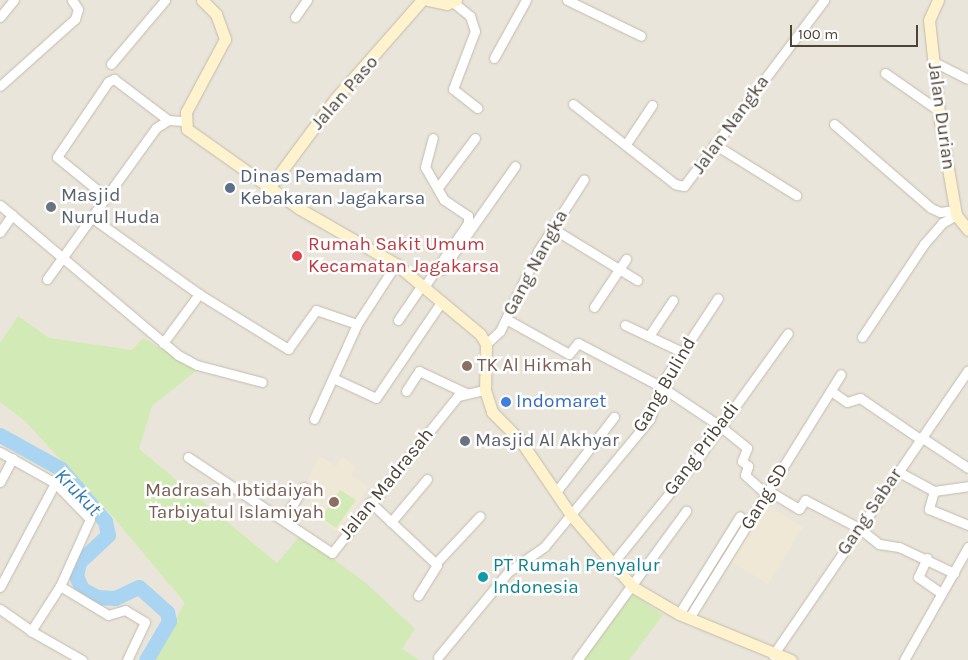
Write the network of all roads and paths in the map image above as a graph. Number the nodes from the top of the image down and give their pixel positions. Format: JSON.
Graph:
{"nodes":[{"id":1,"x":14,"y":0,"type":"edge"},
{"id":2,"x":72,"y":0,"type":"edge"},
{"id":3,"x":165,"y":0,"type":"edge"},
{"id":4,"x":202,"y":0,"type":"edge"},
{"id":5,"x":307,"y":0,"type":"edge"},
{"id":6,"x":422,"y":0,"type":"edge"},
{"id":7,"x":428,"y":0,"type":"edge"},
{"id":8,"x":526,"y":0,"type":"edge"},
{"id":9,"x":567,"y":0,"type":"edge"},
{"id":10,"x":824,"y":0,"type":"edge"},
{"id":11,"x":938,"y":0,"type":"edge"},
{"id":12,"x":455,"y":2,"type":"edge"},
{"id":13,"x":0,"y":17,"type":"edge"},
{"id":14,"x":295,"y":17,"type":"dead end"},
{"id":15,"x":641,"y":36,"type":"dead end"},
{"id":16,"x":494,"y":58,"type":"dead end"},
{"id":17,"x":932,"y":61,"type":"junction"},
{"id":18,"x":111,"y":64,"type":"dead end"},
{"id":19,"x":885,"y":73,"type":"dead end"},
{"id":20,"x":968,"y":78,"type":"edge"},
{"id":21,"x":0,"y":86,"type":"edge"},
{"id":22,"x":573,"y":104,"type":"dead end"},
{"id":23,"x":652,"y":105,"type":"dead end"},
{"id":24,"x":477,"y":108,"type":"dead end"},
{"id":25,"x":938,"y":110,"type":"junction"},
{"id":26,"x":168,"y":120,"type":"junction"},
{"id":27,"x":184,"y":121,"type":"junction"},
{"id":28,"x":834,"y":124,"type":"dead end"},
{"id":29,"x":433,"y":138,"type":"dead end"},
{"id":30,"x":475,"y":138,"type":"dead end"},
{"id":31,"x":626,"y":144,"type":"junction"},
{"id":32,"x":714,"y":144,"type":"junction"},
{"id":33,"x":515,"y":166,"type":"dead end"},
{"id":34,"x":584,"y":179,"type":"dead end"},
{"id":35,"x":439,"y":186,"type":"junction"},
{"id":36,"x":268,"y":188,"type":"junction"},
{"id":37,"x":796,"y":195,"type":"dead end"},
{"id":38,"x":106,"y":197,"type":"junction"},
{"id":39,"x":0,"y":205,"type":"edge"},
{"id":40,"x":955,"y":212,"type":"junction"},
{"id":41,"x":12,"y":215,"type":"junction"},
{"id":42,"x":91,"y":217,"type":"junction"},
{"id":43,"x":552,"y":228,"type":"junction"},
{"id":44,"x":968,"y":230,"type":"edge"},
{"id":45,"x":0,"y":232,"type":"edge"},
{"id":46,"x":62,"y":258,"type":"junction"},
{"id":47,"x":626,"y":259,"type":"dead end"},
{"id":48,"x":396,"y":264,"type":"junction"},
{"id":49,"x":618,"y":271,"type":"junction"},
{"id":50,"x":47,"y":280,"type":"dead end"},
{"id":51,"x":637,"y":280,"type":"dead end"},
{"id":52,"x":424,"y":288,"type":"junction"},
{"id":53,"x":198,"y":294,"type":"junction"},
{"id":54,"x":718,"y":298,"type":"dead end"},
{"id":55,"x":673,"y":300,"type":"dead end"},
{"id":56,"x":440,"y":304,"type":"junction"},
{"id":57,"x":594,"y":307,"type":"dead end"},
{"id":58,"x":506,"y":319,"type":"junction"},
{"id":59,"x":398,"y":320,"type":"dead end"},
{"id":60,"x":356,"y":324,"type":"junction"},
{"id":61,"x":626,"y":325,"type":"dead end"},
{"id":62,"x":788,"y":332,"type":"dead end"},
{"id":63,"x":648,"y":336,"type":"junction"},
{"id":64,"x":862,"y":337,"type":"dead end"},
{"id":65,"x":163,"y":344,"type":"junction"},
{"id":66,"x":486,"y":344,"type":"junction"},
{"id":67,"x":682,"y":352,"type":"junction"},
{"id":68,"x":968,"y":371,"type":"edge"},
{"id":69,"x":841,"y":374,"type":"dead end"},
{"id":70,"x":333,"y":378,"type":"junction"},
{"id":71,"x":262,"y":382,"type":"dead end"},
{"id":72,"x":660,"y":386,"type":"junction"},
{"id":73,"x":485,"y":390,"type":"junction"},
{"id":74,"x":406,"y":391,"type":"dead end"},
{"id":75,"x":831,"y":391,"type":"junction"},
{"id":76,"x":466,"y":393,"type":"junction"},
{"id":77,"x":614,"y":417,"type":"dead end"},
{"id":78,"x":314,"y":420,"type":"dead end"},
{"id":79,"x":720,"y":426,"type":"junction"},
{"id":80,"x":920,"y":438,"type":"junction"},
{"id":81,"x":0,"y":452,"type":"edge"},
{"id":82,"x":188,"y":457,"type":"dead end"},
{"id":83,"x":13,"y":458,"type":"junction"},
{"id":84,"x":968,"y":468,"type":"edge"},
{"id":85,"x":897,"y":471,"type":"junction"},
{"id":86,"x":428,"y":479,"type":"dead end"},
{"id":87,"x":0,"y":482,"type":"edge"},
{"id":88,"x":55,"y":483,"type":"junction"},
{"id":89,"x":968,"y":486,"type":"edge"},
{"id":90,"x":304,"y":487,"type":"dead end"},
{"id":91,"x":934,"y":491,"type":"junction"},
{"id":92,"x":556,"y":492,"type":"junction"},
{"id":93,"x":768,"y":493,"type":"junction"},
{"id":94,"x":370,"y":502,"type":"junction"},
{"id":95,"x":686,"y":511,"type":"dead end"},
{"id":96,"x":571,"y":515,"type":"junction"},
{"id":97,"x":480,"y":516,"type":"dead end"},
{"id":98,"x":740,"y":516,"type":"dead end"},
{"id":99,"x":282,"y":520,"type":"junction"},
{"id":100,"x":391,"y":522,"type":"junction"},
{"id":101,"x":968,"y":525,"type":"edge"},
{"id":102,"x":859,"y":528,"type":"junction"},
{"id":103,"x":968,"y":547,"type":"edge"},
{"id":104,"x":927,"y":558,"type":"junction"},
{"id":105,"x":613,"y":562,"type":"junction"},
{"id":106,"x":436,"y":563,"type":"junction"},
{"id":107,"x":964,"y":563,"type":"edge"},
{"id":108,"x":954,"y":573,"type":"junction"},
{"id":109,"x":60,"y":586,"type":"junction"},
{"id":110,"x":634,"y":586,"type":"junction"},
{"id":111,"x":0,"y":587,"type":"edge"},
{"id":112,"x":941,"y":593,"type":"junction"},
{"id":113,"x":418,"y":596,"type":"dead end"},
{"id":114,"x":0,"y":609,"type":"edge"},
{"id":115,"x":684,"y":616,"type":"junction"},
{"id":116,"x":31,"y":631,"type":"junction"},
{"id":117,"x":774,"y":655,"type":"junction"},
{"id":118,"x":438,"y":657,"type":"dead end"},
{"id":119,"x":82,"y":660,"type":"edge"},
{"id":120,"x":128,"y":660,"type":"edge"},
{"id":121,"x":578,"y":660,"type":"edge"},
{"id":122,"x":787,"y":660,"type":"edge"},
{"id":123,"x":904,"y":660,"type":"edge"}],
"edges":[{"from":1,"to":13,"type":"street"},
{"from":2,"to":21,"type":"street"},
{"from":3,"to":18,"type":"street"},
{"from":4,"to":27,"type":"main road"},
{"from":5,"to":14,"type":"street"},
{"from":6,"to":36,"type":"main road","name":"Jalan Paso"},
{"from":7,"to":12,"type":"main road"},
{"from":8,"to":16,"type":"street"},
{"from":9,"to":15,"type":"street"},
{"from":10,"to":32,"type":"street","name":"Jalan Nangka"},
{"from":11,"to":17,"type":"main road","name":"Jalan Durian"},
{"from":12,"to":24,"type":"street"},
{"from":17,"to":20,"type":"street"},
{"from":17,"to":25,"type":"main road","name":"Jalan Durian"},
{"from":19,"to":25,"type":"street"},
{"from":22,"to":31,"type":"street","name":"Jalan Nangka"},
{"from":23,"to":31,"type":"street"},
{"from":25,"to":40,"type":"main road","name":"Jalan Durian"},
{"from":26,"to":27,"type":"street"},
{"from":26,"to":38,"type":"street"},
{"from":26,"to":38,"type":"street"},
{"from":27,"to":36,"type":"main road"},
{"from":28,"to":40,"type":"street"},
{"from":29,"to":35,"type":"street"},
{"from":30,"to":35,"type":"street"},
{"from":31,"to":32,"type":"street","name":"Jalan Nangka"},
{"from":32,"to":37,"type":"street"},
{"from":33,"to":52,"type":"street"},
{"from":34,"to":43,"type":"street","name":"Gang Nangka"},
{"from":35,"to":52,"type":"street"},
{"from":36,"to":48,"type":"main road"},
{"from":38,"to":42,"type":"street"},
{"from":39,"to":41,"type":"street"},
{"from":40,"to":44,"type":"main road","name":"Jalan Durian"},
{"from":40,"to":64,"type":"street"},
{"from":41,"to":45,"type":"street"},
{"from":41,"to":46,"type":"street"},
{"from":42,"to":46,"type":"street"},
{"from":42,"to":53,"type":"street"},
{"from":43,"to":49,"type":"street"},
{"from":43,"to":58,"type":"street","name":"Gang Nangka"},
{"from":46,"to":50,"type":"street"},
{"from":46,"to":65,"type":"street"},
{"from":47,"to":49,"type":"street"},
{"from":48,"to":52,"type":"main road"},
{"from":48,"to":60,"type":"street"},
{"from":49,"to":51,"type":"street"},
{"from":49,"to":57,"type":"street"},
{"from":52,"to":56,"type":"main road"},
{"from":52,"to":59,"type":"street"},
{"from":53,"to":60,"type":"street"},
{"from":53,"to":65,"type":"street"},
{"from":54,"to":67,"type":"street","name":"Gang Bulind"},
{"from":55,"to":63,"type":"street"},
{"from":56,"to":66,"type":"main road"},
{"from":56,"to":70,"type":"street"},
{"from":58,"to":66,"type":"street","name":"Gang Nangka"},
{"from":58,"to":72,"type":"street"},
{"from":60,"to":70,"type":"street"},
{"from":61,"to":63,"type":"street"},
{"from":62,"to":79,"type":"street","name":"Gang Pribadi"},
{"from":63,"to":67,"type":"street"},
{"from":65,"to":71,"type":"street"},
{"from":66,"to":73,"type":"main road"},
{"from":67,"to":72,"type":"street","name":"Gang Bulind"},
{"from":68,"to":80,"type":"street","name":"Gang Sabar"},
{"from":69,"to":75,"type":"street","name":"Gang SD"},
{"from":70,"to":78,"type":"street"},
{"from":72,"to":79,"type":"street"},
{"from":72,"to":96,"type":"street","name":"Gang Bulind"},
{"from":73,"to":76,"type":"street"},
{"from":73,"to":92,"type":"main road"},
{"from":74,"to":76,"type":"street"},
{"from":75,"to":80,"type":"street"},
{"from":75,"to":93,"type":"street","name":"Gang SD"},
{"from":76,"to":94,"type":"street","name":"Jalan Madrasah"},
{"from":77,"to":92,"type":"street"},
{"from":79,"to":93,"type":"street"},
{"from":79,"to":105,"type":"street","name":"Gang Pribadi"},
{"from":80,"to":84,"type":"street"},
{"from":80,"to":85,"type":"street","name":"Gang Sabar"},
{"from":81,"to":83,"type":"street"},
{"from":82,"to":99,"type":"street","name":"Jalan Madrasah"},
{"from":83,"to":87,"type":"street"},
{"from":83,"to":88,"type":"street"},
{"from":85,"to":91,"type":"street"},
{"from":85,"to":102,"type":"street","name":"Gang Sabar"},
{"from":86,"to":100,"type":"street"},
{"from":88,"to":109,"type":"street"},
{"from":88,"to":111,"type":"street"},
{"from":89,"to":91,"type":"street"},
{"from":90,"to":99,"type":"street"},
{"from":91,"to":101,"type":"street"},
{"from":92,"to":96,"type":"main road"},
{"from":93,"to":102,"type":"street"},
{"from":93,"to":115,"type":"street","name":"Gang SD"},
{"from":94,"to":99,"type":"street","name":"Jalan Madrasah"},
{"from":94,"to":100,"type":"street"},
{"from":95,"to":110,"type":"street"},
{"from":96,"to":105,"type":"main road"},
{"from":96,"to":118,"type":"street","name":"Gang Bulind"},
{"from":97,"to":106,"type":"street"},
{"from":98,"to":115,"type":"street"},
{"from":100,"to":106,"type":"street"},
{"from":102,"to":104,"type":"street"},
{"from":102,"to":117,"type":"street","name":"Gang Sabar"},
{"from":103,"to":107,"type":"street"},
{"from":104,"to":108,"type":"street"},
{"from":104,"to":112,"type":"street"},
{"from":105,"to":110,"type":"main road"},
{"from":106,"to":113,"type":"street"},
{"from":107,"to":108,"type":"street"},
{"from":108,"to":112,"type":"street"},
{"from":109,"to":116,"type":"street"},
{"from":109,"to":120,"type":"street"},
{"from":110,"to":115,"type":"main road"},
{"from":110,"to":121,"type":"street"},
{"from":112,"to":123,"type":"street"},
{"from":114,"to":116,"type":"street"},
{"from":115,"to":117,"type":"main road"},
{"from":116,"to":119,"type":"street"},
{"from":117,"to":122,"type":"main road"}]}
